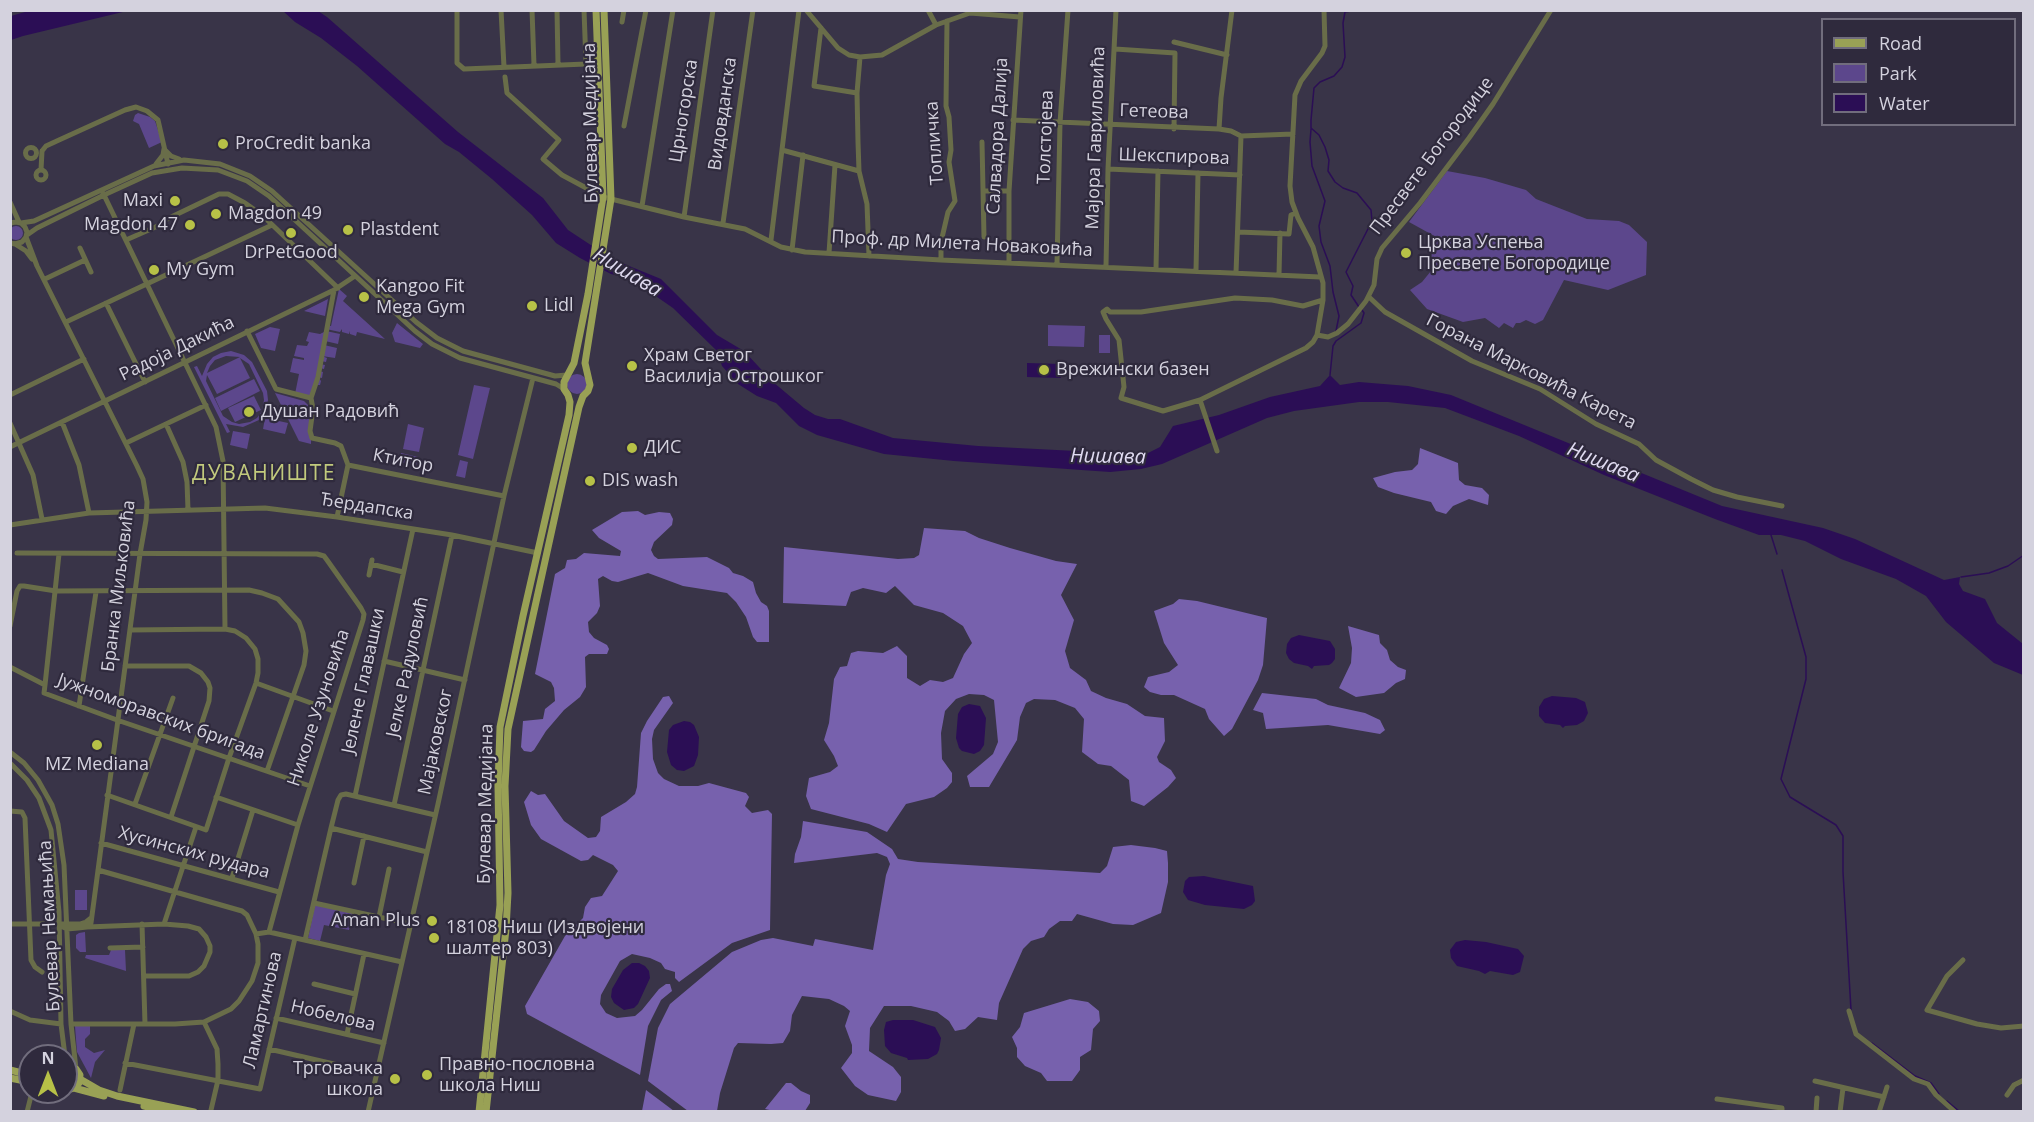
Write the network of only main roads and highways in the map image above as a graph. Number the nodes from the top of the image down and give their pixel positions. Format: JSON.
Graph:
{"nodes":[{"id":1,"x":596,"y":10,"type":"edge"},
{"id":2,"x":604,"y":10,"type":"edge"},
{"id":3,"x":607,"y":198,"type":"junction"},
{"id":4,"x":568,"y":374,"type":"junction"},
{"id":5,"x":588,"y":377,"type":"junction"},
{"id":6,"x":566,"y":392,"type":"junction"},
{"id":7,"x":583,"y":396,"type":"junction"},
{"id":8,"x":78,"y":1074,"type":"edge"},
{"id":9,"x":80,"y":1079,"type":"joint"},
{"id":10,"x":78,"y":1091,"type":"edge"},
{"id":11,"x":170,"y":1112,"type":"edge"},
{"id":12,"x":194,"y":1112,"type":"edge"},
{"id":13,"x":479,"y":1112,"type":"edge"},
{"id":14,"x":486,"y":1112,"type":"edge"}],
"edges":[{"from":1,"to":3,"type":"main road","name":"Булевар Медијана"},
{"from":2,"to":3,"type":"main road","name":"Булевар Медијана"},
{"from":3,"to":4,"type":"main road","name":"Булевар Медијана"},
{"from":3,"to":5,"type":"main road","name":"Булевар Медијана"},
{"from":4,"to":5,"type":"main road"},
{"from":4,"to":6,"type":"main road","name":"Булевар Медијана"},
{"from":5,"to":7,"type":"main road","name":"Булевар Медијана"},
{"from":6,"to":7,"type":"main road"},
{"from":6,"to":13,"type":"main road","name":"Булевар Медијана"},
{"from":7,"to":14,"type":"main road","name":"Булевар Медијана"},
{"from":8,"to":9,"type":"main road"},
{"from":9,"to":12,"type":"main road"},
{"from":10,"to":11,"type":"main road"}]}
